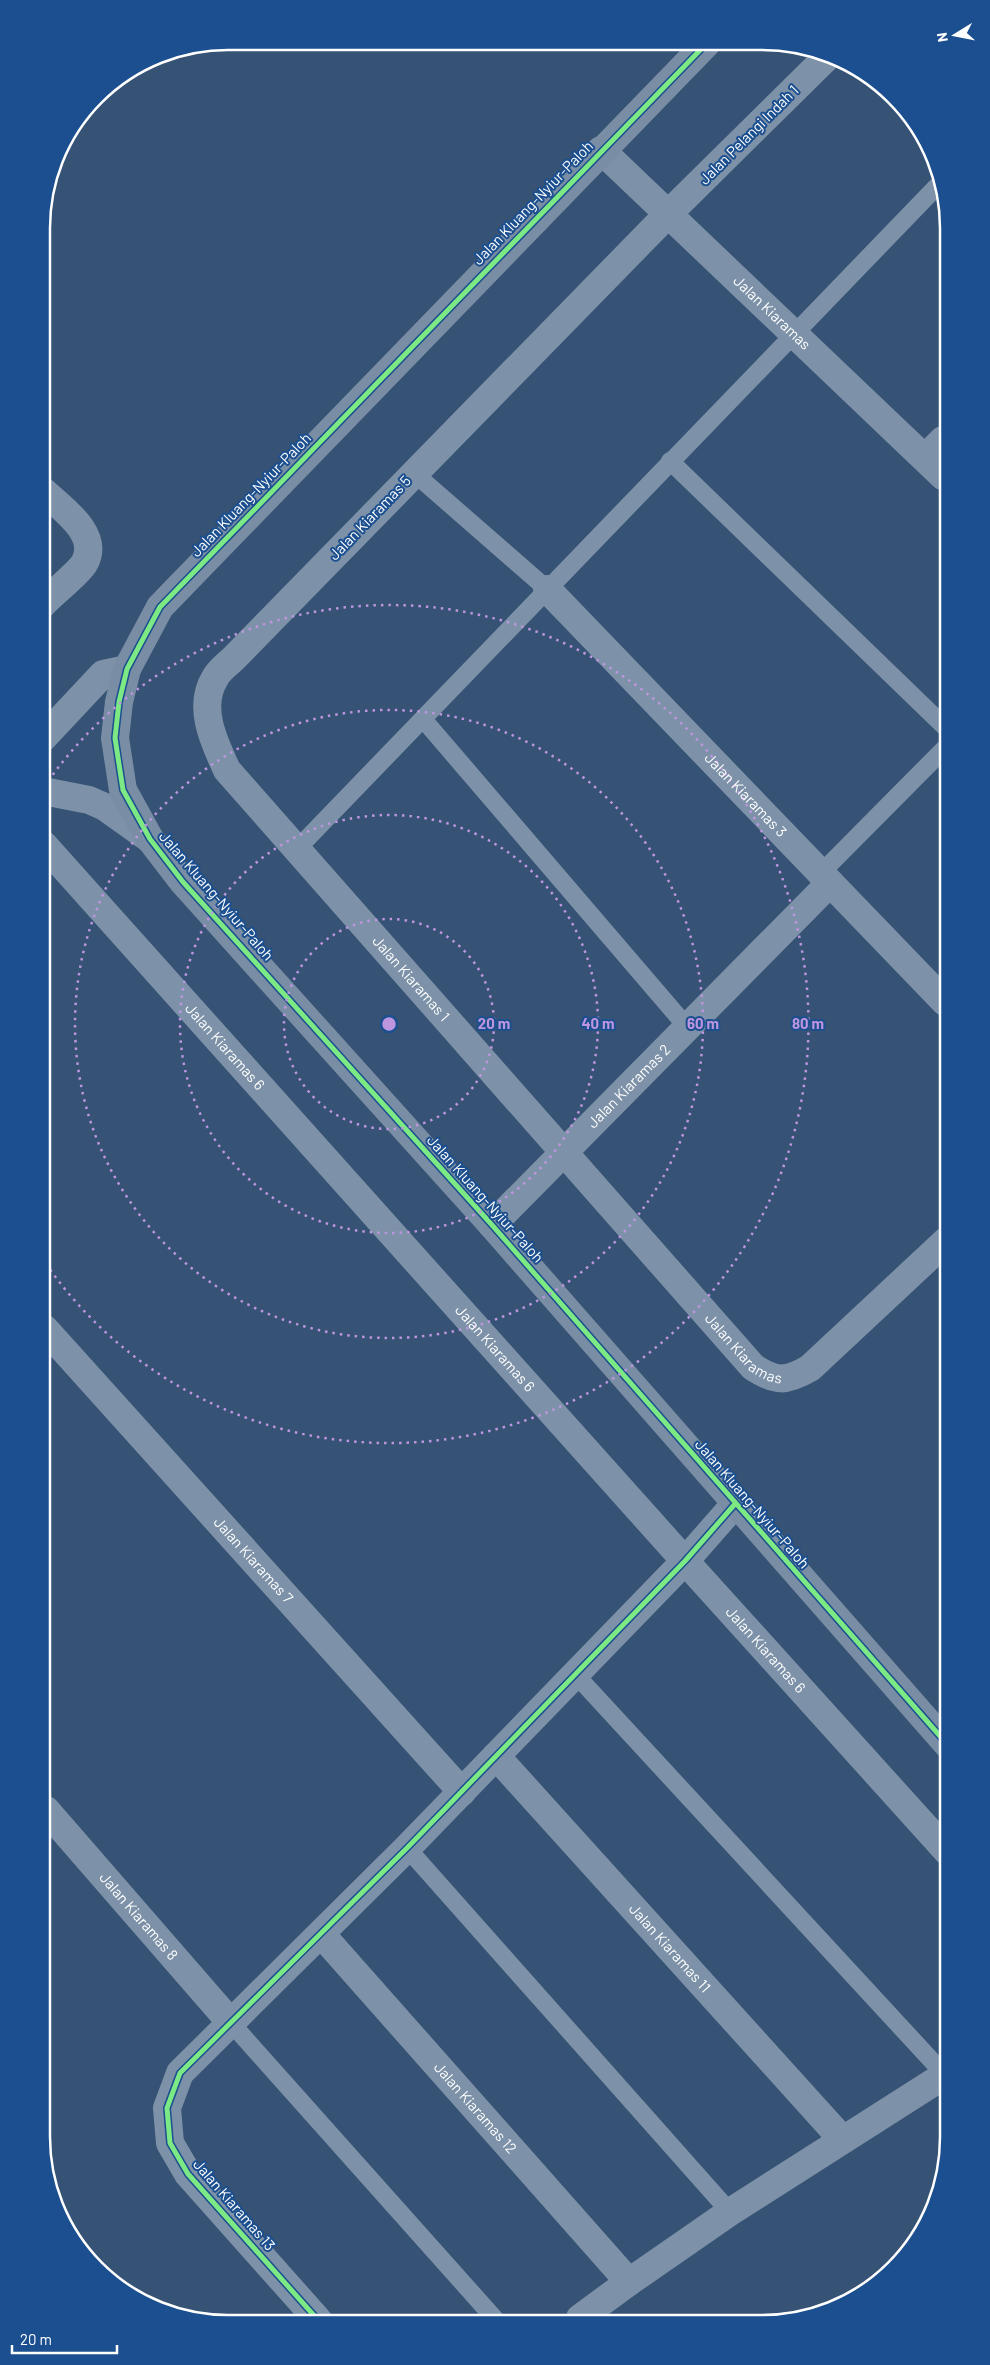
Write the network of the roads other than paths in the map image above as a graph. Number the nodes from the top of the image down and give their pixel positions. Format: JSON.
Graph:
{"nodes":[{"id":1,"x":700,"y":50,"type":"edge"},
{"id":2,"x":823,"y":61,"type":"edge"},
{"id":3,"x":601,"y":150,"type":"junction"},
{"id":4,"x":936,"y":188,"type":"edge"},
{"id":5,"x":668,"y":214,"type":"junction"},
{"id":6,"x":793,"y":333,"type":"junction"},
{"id":7,"x":937,"y":458,"type":"edge"},
{"id":8,"x":670,"y":461,"type":"junction"},
{"id":9,"x":414,"y":473,"type":"junction"},
{"id":10,"x":50,"y":498,"type":"edge"},
{"id":11,"x":547,"y":589,"type":"junction"},
{"id":12,"x":50,"y":597,"type":"edge"},
{"id":13,"x":127,"y":669,"type":"junction"},
{"id":14,"x":422,"y":718,"type":"junction"},
{"id":15,"x":940,"y":722,"type":"edge"},
{"id":16,"x":50,"y":731,"type":"edge"},
{"id":17,"x":940,"y":753,"type":"edge"},
{"id":18,"x":50,"y":792,"type":"edge"},
{"id":19,"x":150,"y":839,"type":"junction"},
{"id":20,"x":297,"y":850,"type":"junction"},
{"id":21,"x":50,"y":852,"type":"edge"},
{"id":22,"x":826,"y":878,"type":"junction"},
{"id":23,"x":940,"y":997,"type":"edge"},
{"id":24,"x":687,"y":1027,"type":"junction"},
{"id":25,"x":565,"y":1152,"type":"junction"},
{"id":26,"x":492,"y":1225,"type":"junction"},
{"id":27,"x":940,"y":1247,"type":"edge"},
{"id":28,"x":50,"y":1335,"type":"edge"},
{"id":29,"x":735,"y":1504,"type":"junction"},
{"id":30,"x":684,"y":1561,"type":"junction"},
{"id":31,"x":575,"y":1674,"type":"junction"},
{"id":32,"x":940,"y":1736,"type":"edge"},
{"id":33,"x":496,"y":1756,"type":"junction"},
{"id":34,"x":462,"y":1792,"type":"junction"},
{"id":35,"x":50,"y":1815,"type":"edge"},
{"id":36,"x":940,"y":1842,"type":"edge"},
{"id":37,"x":407,"y":1848,"type":"junction"},
{"id":38,"x":322,"y":1935,"type":"junction"},
{"id":39,"x":232,"y":2024,"type":"junction"},
{"id":40,"x":940,"y":2066,"type":"edge"},
{"id":41,"x":940,"y":2078,"type":"edge"},
{"id":42,"x":842,"y":2139,"type":"junction"},
{"id":43,"x":730,"y":2212,"type":"junction"},
{"id":44,"x":629,"y":2282,"type":"junction"},
{"id":45,"x":314,"y":2315,"type":"edge"},
{"id":46,"x":491,"y":2315,"type":"edge"},
{"id":47,"x":584,"y":2315,"type":"edge"}],
"edges":[{"from":1,"to":3,"type":"street","name":"Jalan Kluang-Nyiur-Paloh"},
{"from":2,"to":5,"type":"street","name":"Jalan Pelangi Indah 1"},
{"from":3,"to":5,"type":"street","name":"Jalan Kiaramas"},
{"from":3,"to":13,"type":"street","name":"Jalan Kluang-Nyiur-Paloh"},
{"from":4,"to":6,"type":"lane"},
{"from":5,"to":6,"type":"street","name":"Jalan Kiaramas"},
{"from":5,"to":9,"type":"street","name":"Jalan Kiaramas 5"},
{"from":6,"to":7,"type":"street","name":"Jalan Kiaramas"},
{"from":6,"to":8,"type":"lane"},
{"from":8,"to":11,"type":"lane"},
{"from":8,"to":15,"type":"lane"},
{"from":9,"to":11,"type":"lane"},
{"from":9,"to":20,"type":"street","name":"Jalan Kiaramas 5"},
{"from":10,"to":12,"type":"street"},
{"from":11,"to":14,"type":"lane"},
{"from":11,"to":22,"type":"street","name":"Jalan Kiaramas 3"},
{"from":13,"to":16,"type":"street"},
{"from":13,"to":19,"type":"street","name":"Jalan Kluang-Nyiur-Paloh"},
{"from":14,"to":20,"type":"lane"},
{"from":14,"to":24,"type":"lane"},
{"from":17,"to":22,"type":"lane"},
{"from":18,"to":19,"type":"street"},
{"from":19,"to":26,"type":"street","name":"Jalan Kluang-Nyiur-Paloh"},
{"from":20,"to":25,"type":"street","name":"Jalan Kiaramas 1"},
{"from":21,"to":30,"type":"street","name":"Jalan Kiaramas 6"},
{"from":22,"to":23,"type":"street","name":"Jalan Kiaramas 3"},
{"from":22,"to":24,"type":"street","name":"Jalan Kiaramas 2"},
{"from":24,"to":25,"type":"street","name":"Jalan Kiaramas 2"},
{"from":25,"to":26,"type":"street","name":"Jalan Kiaramas 2"},
{"from":25,"to":27,"type":"street","name":"Jalan Kiaramas"},
{"from":26,"to":29,"type":"street","name":"Jalan Kluang-Nyiur-Paloh"},
{"from":28,"to":34,"type":"street","name":"Jalan Kiaramas 7"},
{"from":29,"to":30,"type":"street","name":"Jalan Kiaramas 13"},
{"from":29,"to":32,"type":"street","name":"Jalan Kluang-Nyiur-Paloh"},
{"from":30,"to":31,"type":"street","name":"Jalan Kiaramas 13"},
{"from":30,"to":36,"type":"street","name":"Jalan Kiaramas 6"},
{"from":31,"to":33,"type":"street","name":"Jalan Kiaramas 13"},
{"from":31,"to":40,"type":"lane"},
{"from":33,"to":34,"type":"street","name":"Jalan Kiaramas 13"},
{"from":33,"to":42,"type":"street","name":"Jalan Kiaramas 11"},
{"from":34,"to":37,"type":"street","name":"Jalan Kiaramas 13"},
{"from":35,"to":39,"type":"street","name":"Jalan Kiaramas 8"},
{"from":37,"to":38,"type":"street","name":"Jalan Kiaramas 13"},
{"from":37,"to":43,"type":"lane"},
{"from":38,"to":39,"type":"street","name":"Jalan Kiaramas 13"},
{"from":38,"to":44,"type":"street","name":"Jalan Kiaramas 12"},
{"from":39,"to":45,"type":"street","name":"Jalan Kiaramas 13"},
{"from":39,"to":46,"type":"lane"},
{"from":41,"to":42,"type":"street"},
{"from":42,"to":43,"type":"street"},
{"from":43,"to":44,"type":"street"},
{"from":44,"to":47,"type":"street"}]}
